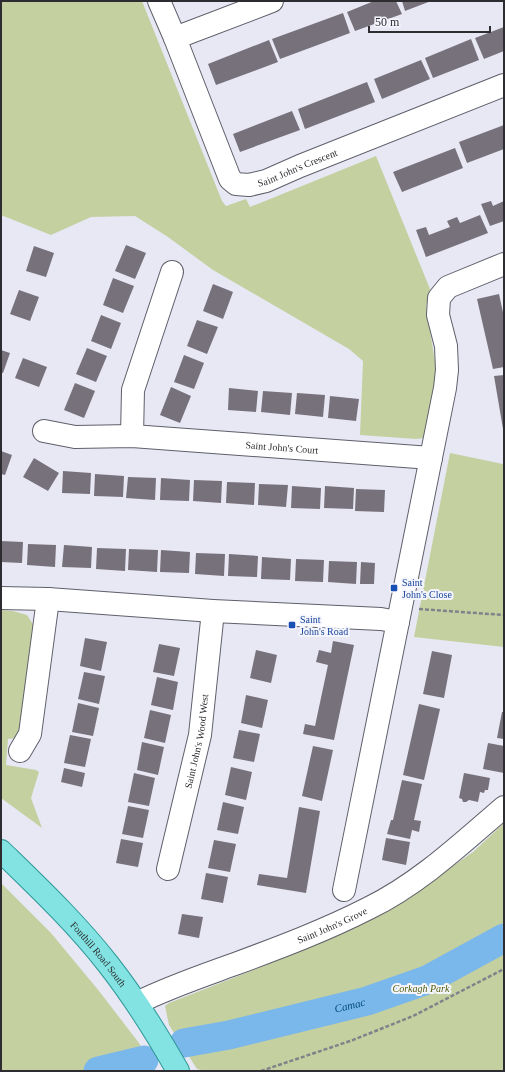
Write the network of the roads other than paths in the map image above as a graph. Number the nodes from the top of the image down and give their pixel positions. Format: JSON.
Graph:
{"nodes":[{"id":1,"x":158,"y":1,"type":"edge"},
{"id":2,"x":272,"y":1,"type":"edge"},
{"id":3,"x":175,"y":38,"type":"junction"},
{"id":4,"x":504,"y":85,"type":"edge"},
{"id":5,"x":504,"y":264,"type":"edge"},
{"id":6,"x":172,"y":272,"type":"dead end"},
{"id":7,"x":44,"y":431,"type":"dead end"},
{"id":8,"x":132,"y":436,"type":"junction"},
{"id":9,"x":431,"y":458,"type":"junction"},
{"id":10,"x":1,"y":598,"type":"edge"},
{"id":11,"x":48,"y":599,"type":"junction"},
{"id":12,"x":213,"y":611,"type":"junction"},
{"id":13,"x":398,"y":622,"type":"junction"},
{"id":14,"x":20,"y":751,"type":"dead end"},
{"id":15,"x":504,"y":807,"type":"edge"},
{"id":16,"x":1,"y":850,"type":"edge"},
{"id":17,"x":168,"y":869,"type":"dead end"},
{"id":18,"x":344,"y":890,"type":"dead end"},
{"id":19,"x":137,"y":1003,"type":"junction"},
{"id":20,"x":178,"y":1071,"type":"edge"}],
"edges":[{"from":1,"to":3,"type":"street","name":"Saint John's Crescent"},
{"from":2,"to":3,"type":"street"},
{"from":3,"to":4,"type":"street","name":"Saint John's Crescent"},
{"from":5,"to":9,"type":"street"},
{"from":6,"to":8,"type":"street"},
{"from":7,"to":8,"type":"street","name":"Saint John's Court"},
{"from":8,"to":9,"type":"street","name":"Saint John's Court"},
{"from":9,"to":13,"type":"street"},
{"from":10,"to":11,"type":"street"},
{"from":11,"to":12,"type":"street"},
{"from":11,"to":14,"type":"street"},
{"from":12,"to":13,"type":"street"},
{"from":12,"to":17,"type":"street","name":"Saint John's Wood West"},
{"from":13,"to":18,"type":"street"},
{"from":15,"to":19,"type":"street","name":"Saint John's Grove"},
{"from":16,"to":19,"type":"main road","name":"Fonthill Road South"},
{"from":19,"to":20,"type":"main road","name":"Fonthill Road South"}]}
